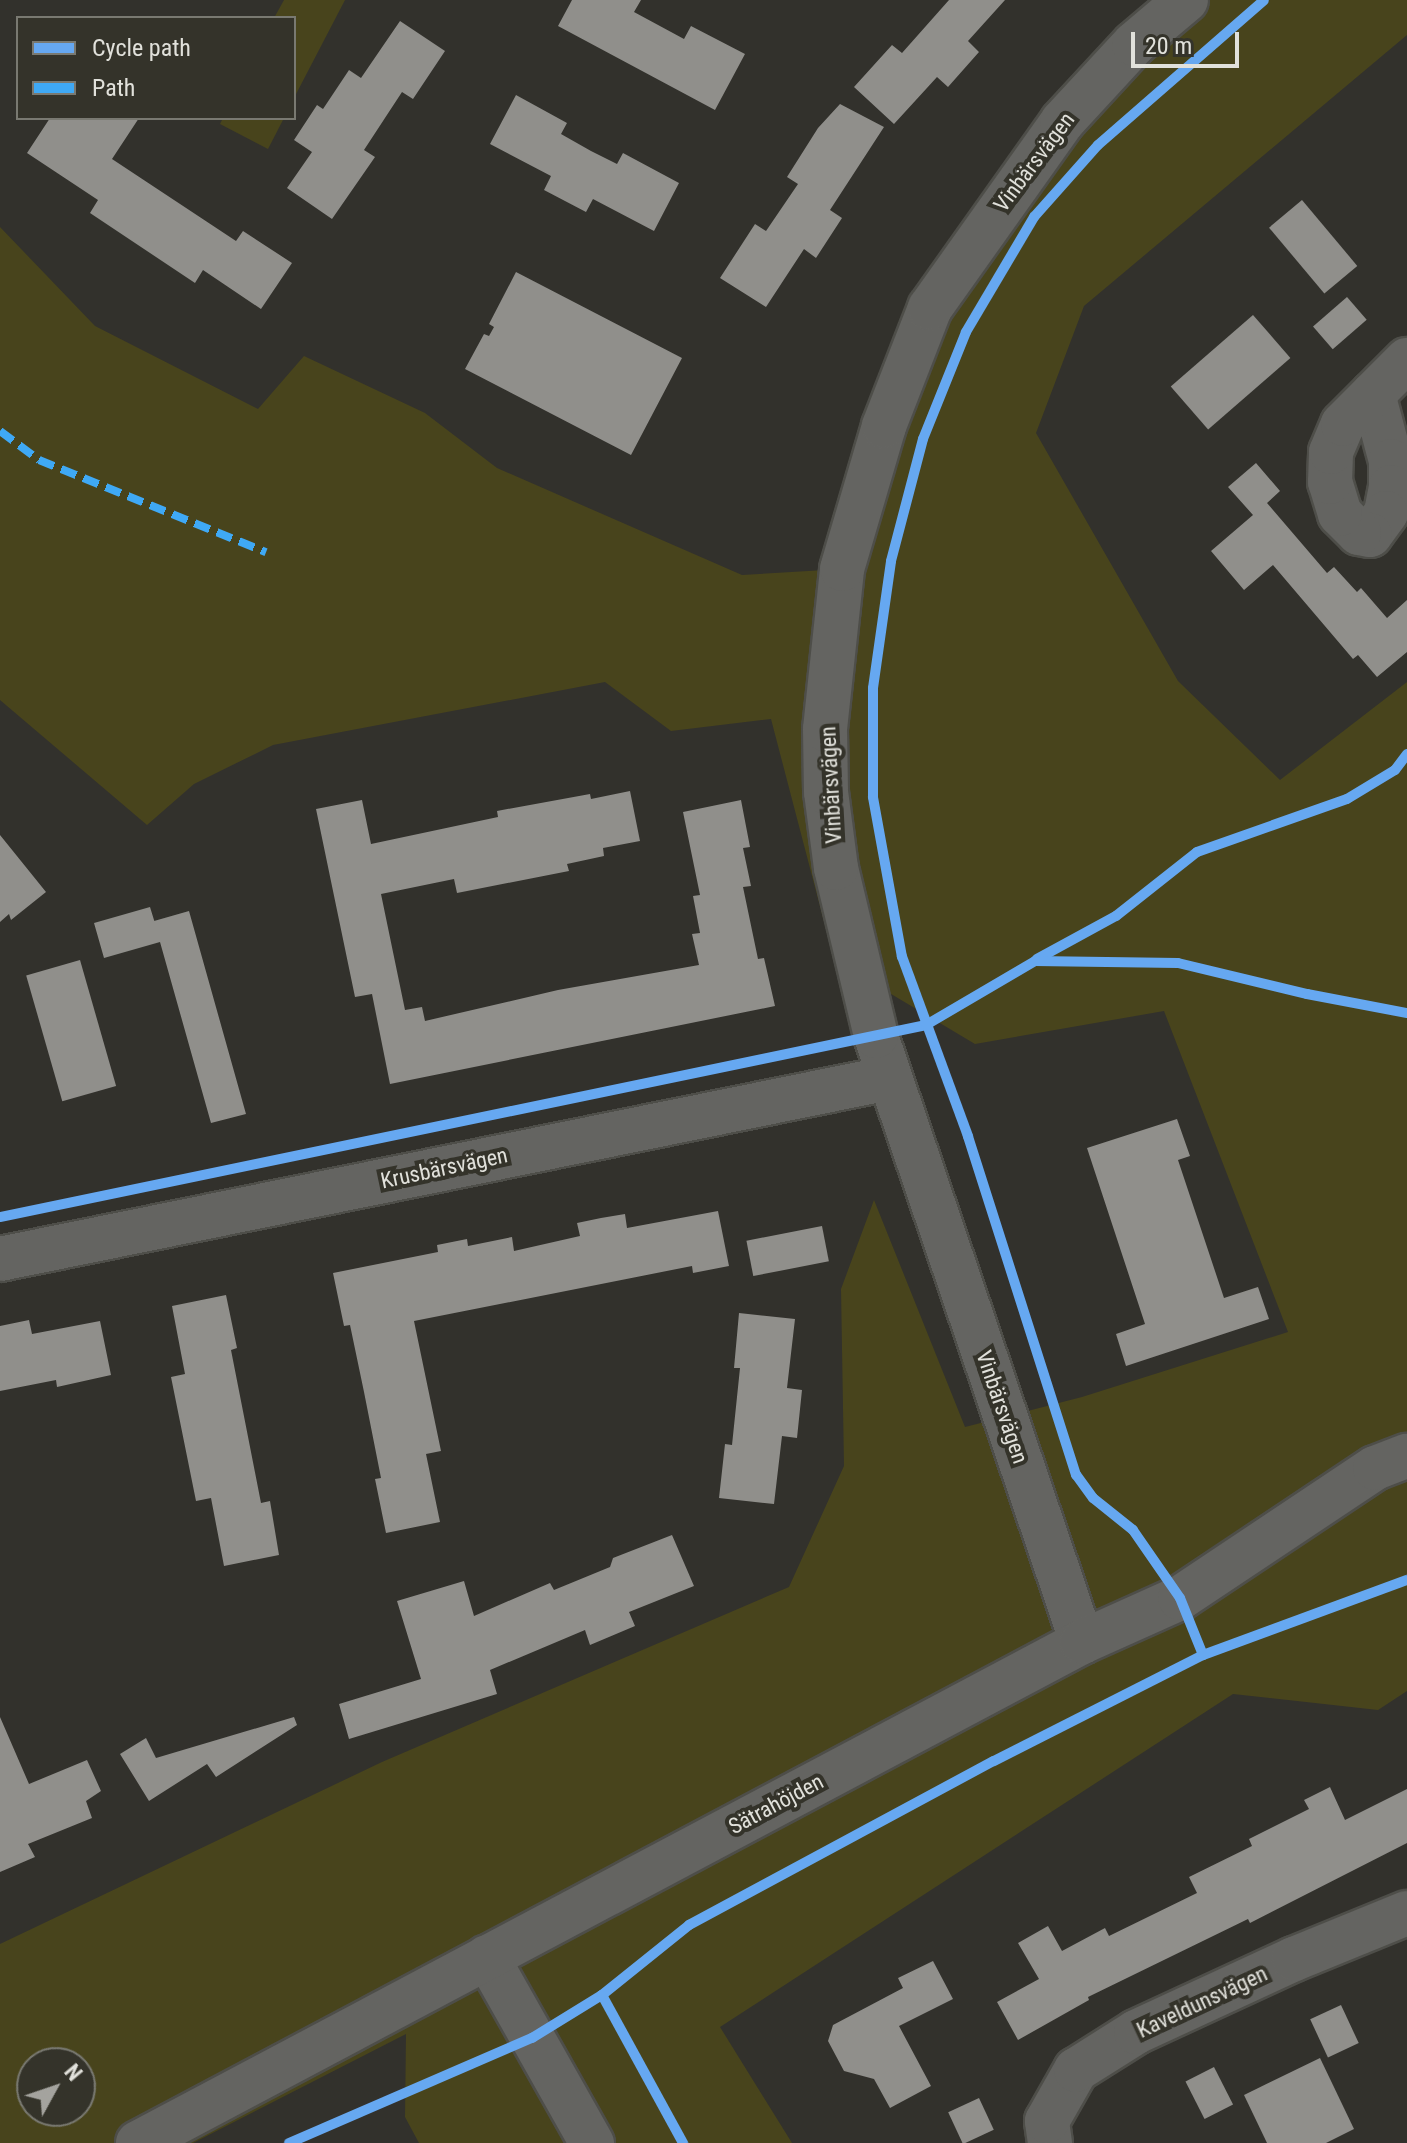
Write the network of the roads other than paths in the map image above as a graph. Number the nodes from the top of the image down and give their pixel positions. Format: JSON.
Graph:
{"nodes":[{"id":1,"x":1186,"y":0,"type":"edge"},
{"id":2,"x":1407,"y":360,"type":"edge"},
{"id":3,"x":1373,"y":394,"type":"dead end"},
{"id":4,"x":889,"y":1078,"type":"junction"},
{"id":5,"x":0,"y":1259,"type":"edge"},
{"id":6,"x":1407,"y":1456,"type":"edge"},
{"id":7,"x":1082,"y":1642,"type":"junction"},
{"id":8,"x":1407,"y":1913,"type":"edge"},
{"id":9,"x":487,"y":1957,"type":"junction"},
{"id":10,"x":138,"y":2143,"type":"edge"},
{"id":11,"x":592,"y":2143,"type":"edge"},
{"id":12,"x":1050,"y":2143,"type":"edge"}],
"edges":[{"from":1,"to":4,"type":"street","name":"Vinbärsvägen"},
{"from":2,"to":3,"type":"street"},
{"from":4,"to":5,"type":"street","name":"Krusbärsvägen"},
{"from":4,"to":7,"type":"street","name":"Vinbärsvägen"},
{"from":6,"to":7,"type":"street","name":"Sätrahöjden"},
{"from":7,"to":9,"type":"street","name":"Sätrahöjden"},
{"from":8,"to":12,"type":"street","name":"Kaveldunsvägen"},
{"from":9,"to":10,"type":"street","name":"Sätrahöjden"},
{"from":9,"to":11,"type":"street"}]}
